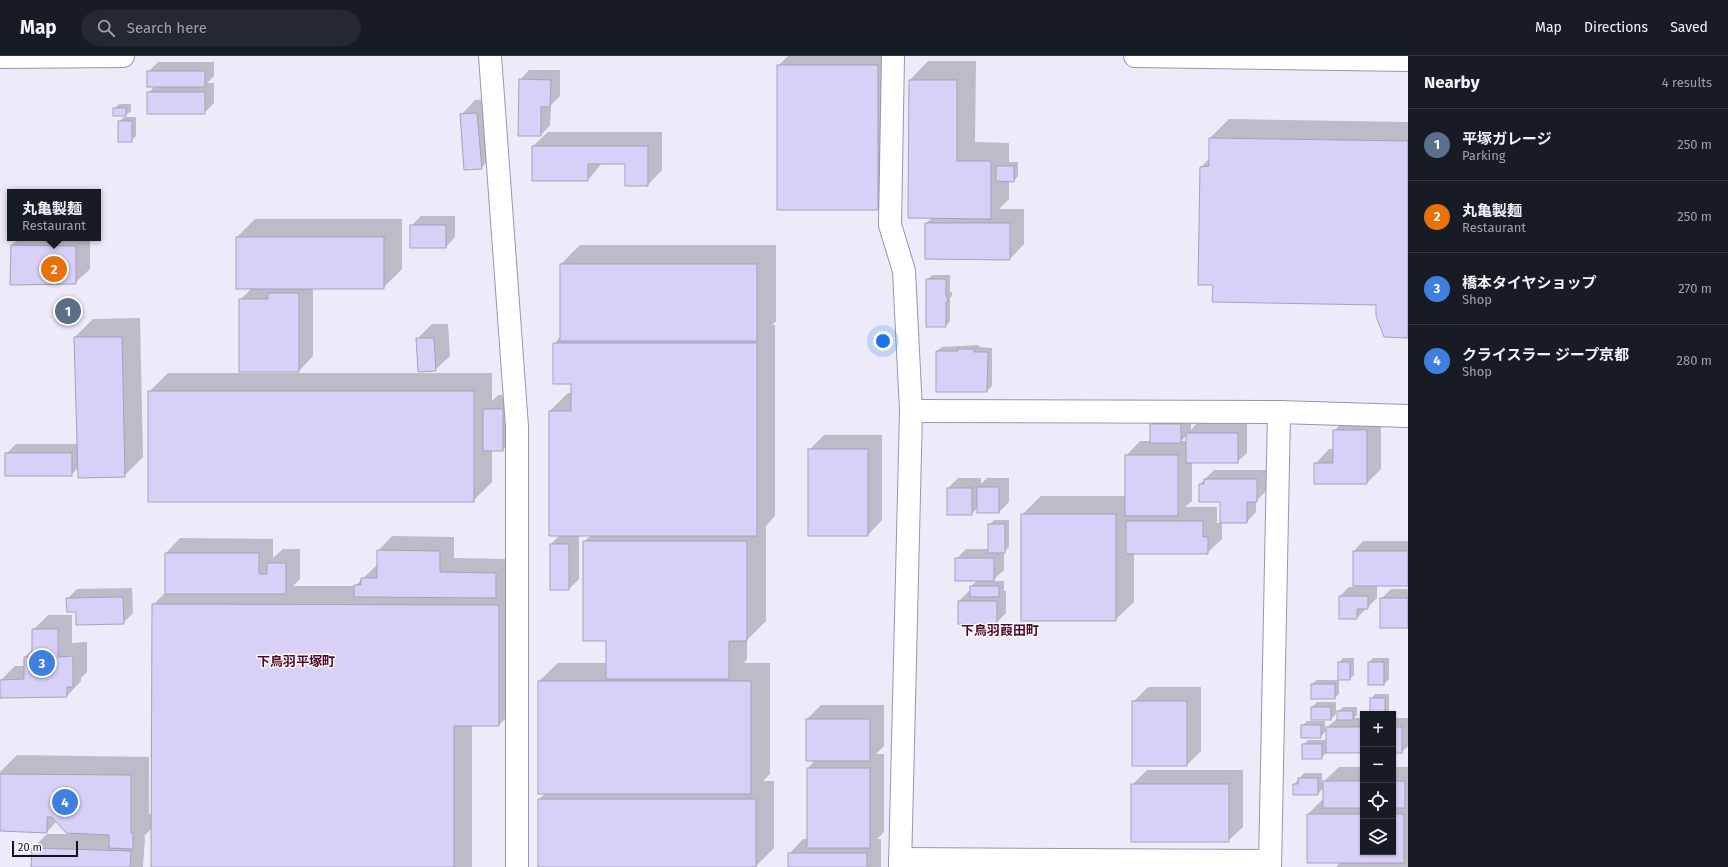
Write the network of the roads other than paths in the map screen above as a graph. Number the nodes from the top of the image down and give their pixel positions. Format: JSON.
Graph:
{"nodes":[{"id":1,"x":123,"y":56,"type":"edge"},
{"id":2,"x":490,"y":56,"type":"edge"},
{"id":3,"x":893,"y":56,"type":"edge"},
{"id":4,"x":1135,"y":56,"type":"edge"},
{"id":5,"x":0,"y":57,"type":"edge"},
{"id":6,"x":1332,"y":57,"type":"edge"},
{"id":7,"x":1408,"y":60,"type":"edge"},
{"id":8,"x":911,"y":410,"type":"junction"},
{"id":9,"x":1279,"y":412,"type":"junction"},
{"id":10,"x":1408,"y":416,"type":"edge"},
{"id":11,"x":900,"y":863,"type":"edge"},
{"id":12,"x":1270,"y":864,"type":"edge"},
{"id":13,"x":517,"y":867,"type":"edge"}],
"edges":[{"from":1,"to":5,"type":"street"},
{"from":2,"to":13,"type":"street"},
{"from":3,"to":8,"type":"street"},
{"from":4,"to":6,"type":"street"},
{"from":6,"to":7,"type":"street"},
{"from":8,"to":9,"type":"street"},
{"from":8,"to":11,"type":"street"},
{"from":9,"to":10,"type":"street"},
{"from":9,"to":12,"type":"street"},
{"from":11,"to":12,"type":"street"}]}
